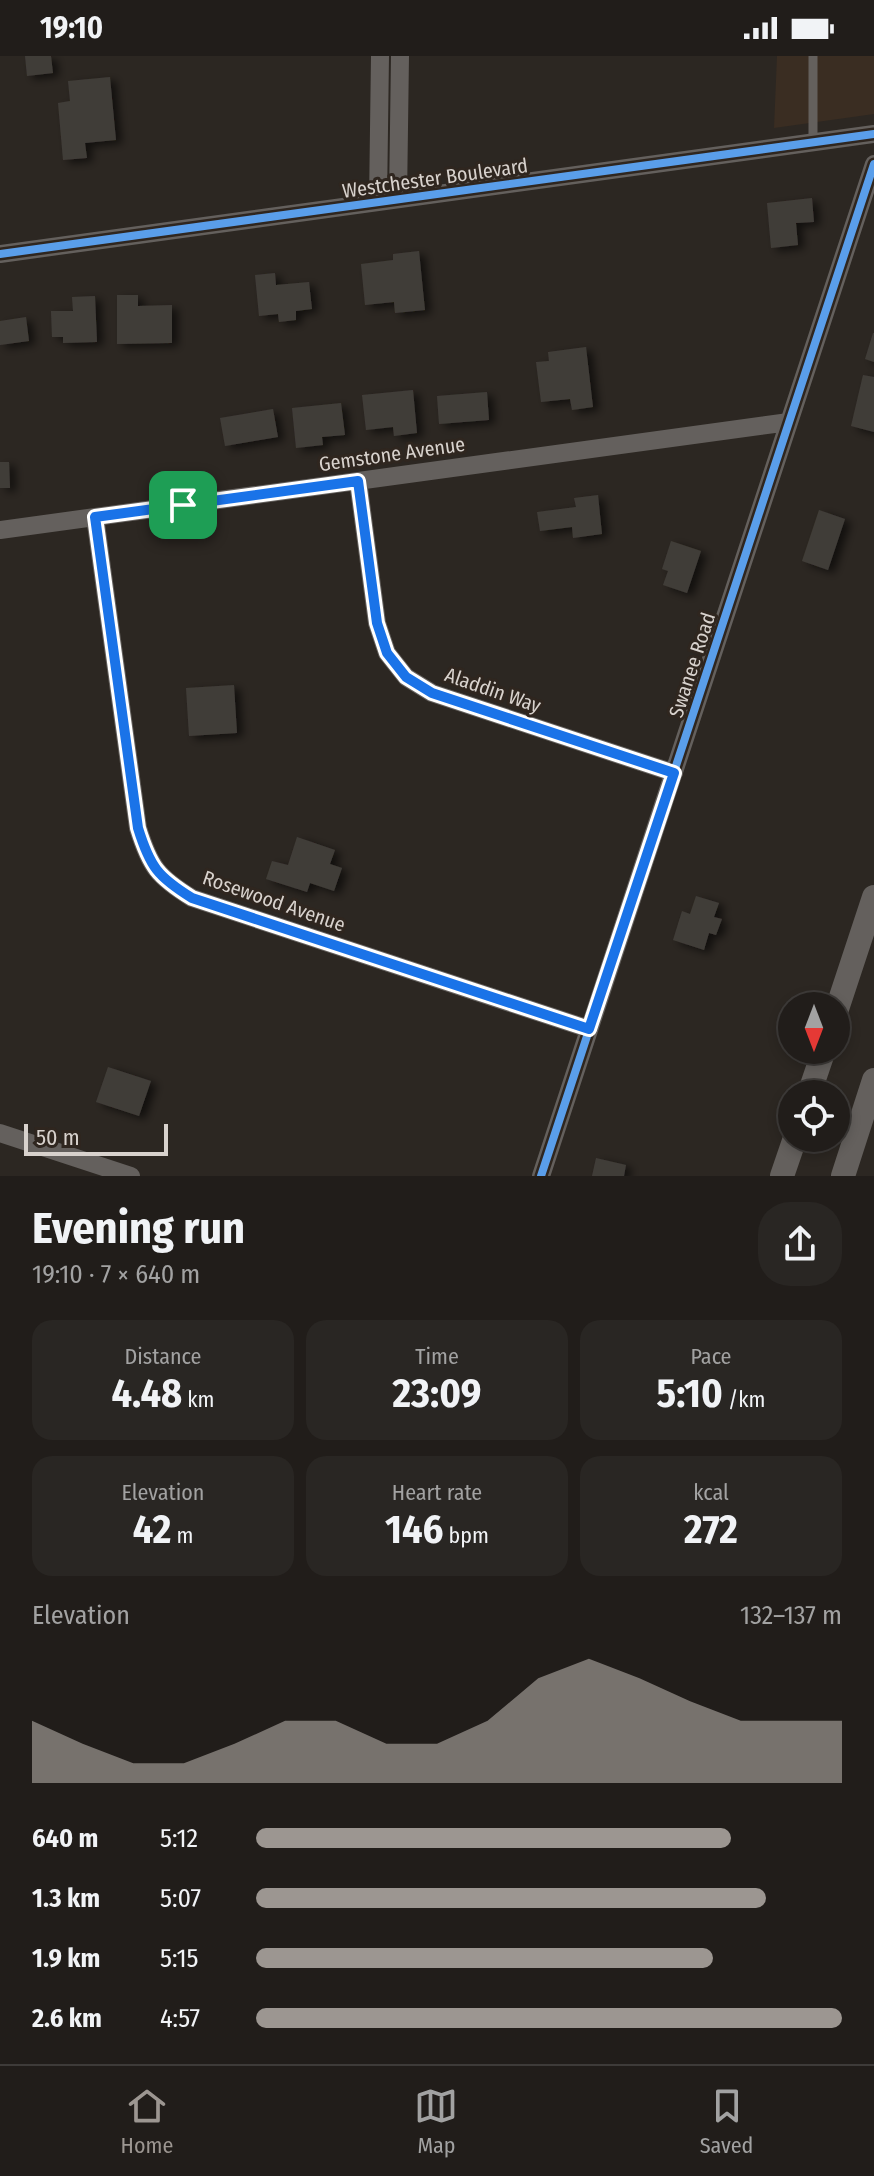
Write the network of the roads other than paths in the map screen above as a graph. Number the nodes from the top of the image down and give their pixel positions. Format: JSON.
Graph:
{"nodes":[{"id":1,"x":380,"y":56,"type":"edge"},
{"id":2,"x":400,"y":56,"type":"edge"},
{"id":3,"x":813,"y":56,"type":"edge"},
{"id":4,"x":874,"y":134,"type":"edge"},
{"id":5,"x":813,"y":142,"type":"junction"},
{"id":6,"x":874,"y":164,"type":"edge"},
{"id":7,"x":398,"y":199,"type":"junction"},
{"id":8,"x":378,"y":202,"type":"junction"},
{"id":9,"x":0,"y":254,"type":"edge"},
{"id":10,"x":789,"y":422,"type":"junction"},
{"id":11,"x":358,"y":481,"type":"junction"},
{"id":12,"x":95,"y":517,"type":"junction"},
{"id":13,"x":0,"y":530,"type":"edge"},
{"id":14,"x":674,"y":773,"type":"junction"},
{"id":15,"x":874,"y":897,"type":"edge"},
{"id":16,"x":843,"y":992,"type":"edge"},
{"id":17,"x":589,"y":1029,"type":"junction"},
{"id":18,"x":874,"y":1080,"type":"edge"},
{"id":19,"x":0,"y":1133,"type":"edge"},
{"id":20,"x":790,"y":1152,"type":"edge"},
{"id":21,"x":131,"y":1176,"type":"edge"},
{"id":22,"x":541,"y":1176,"type":"edge"},
{"id":23,"x":782,"y":1176,"type":"edge"},
{"id":24,"x":843,"y":1176,"type":"edge"}],
"edges":[{"from":1,"to":8,"type":"street"},
{"from":2,"to":7,"type":"street"},
{"from":3,"to":5,"type":"lane"},
{"from":4,"to":5,"type":"street","name":"Westchester Boulevard"},
{"from":5,"to":7,"type":"street","name":"Westchester Boulevard"},
{"from":6,"to":10,"type":"street","name":"Swanee Road"},
{"from":7,"to":8,"type":"street","name":"Westchester Boulevard"},
{"from":8,"to":9,"type":"street","name":"Westchester Boulevard"},
{"from":10,"to":11,"type":"street","name":"Gemstone Avenue"},
{"from":10,"to":14,"type":"street","name":"Swanee Road"},
{"from":11,"to":12,"type":"street","name":"Gemstone Avenue"},
{"from":11,"to":14,"type":"street","name":"Aladdin Way"},
{"from":12,"to":13,"type":"street","name":"Gemstone Avenue"},
{"from":12,"to":17,"type":"street","name":"Rosewood Avenue"},
{"from":14,"to":17,"type":"street","name":"Swanee Road"},
{"from":15,"to":16,"type":"main road"},
{"from":17,"to":22,"type":"street","name":"Swanee Road"},
{"from":18,"to":24,"type":"main road"},
{"from":19,"to":21,"type":"street"},
{"from":20,"to":23,"type":"main road"}]}
